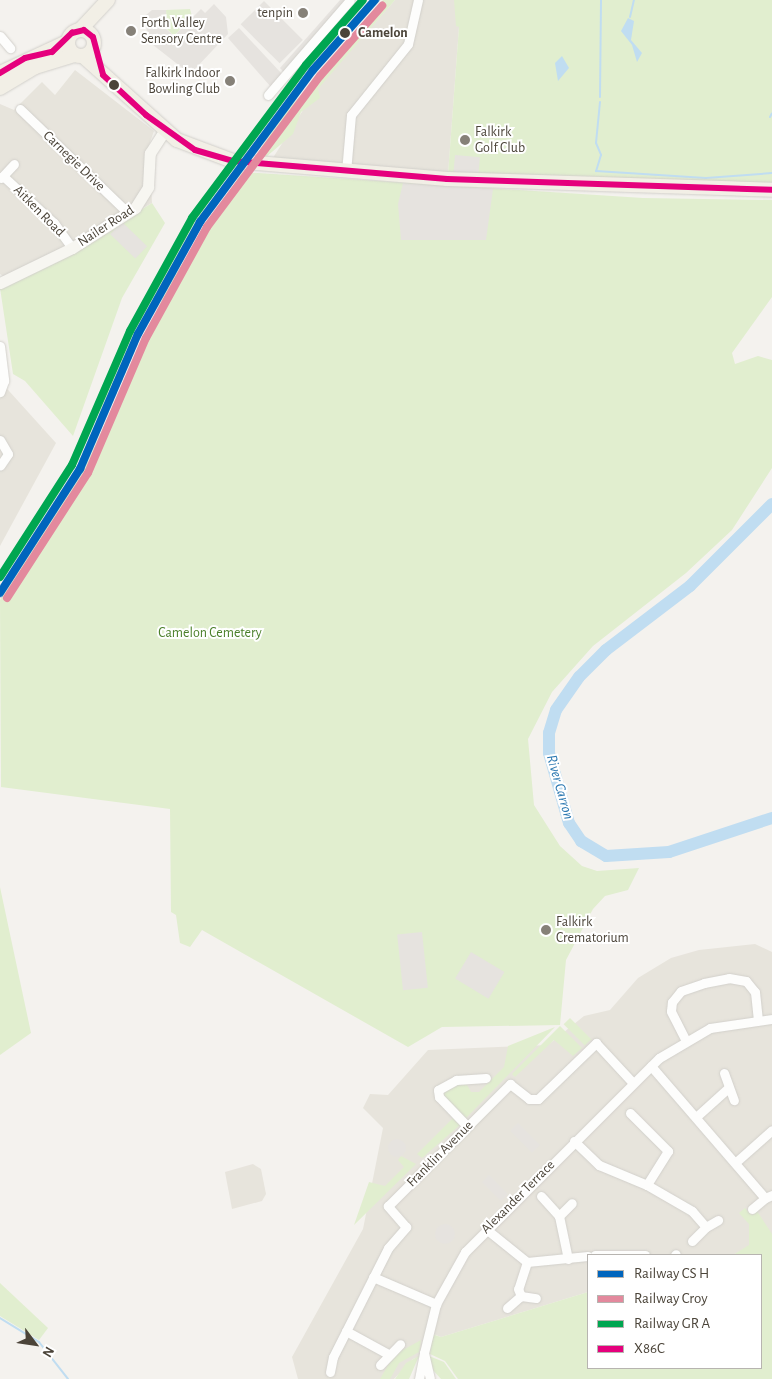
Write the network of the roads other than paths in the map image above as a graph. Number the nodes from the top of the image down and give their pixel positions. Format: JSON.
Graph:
{"nodes":[{"id":1,"x":108,"y":0,"type":"edge"},
{"id":2,"x":350,"y":0,"type":"edge"},
{"id":3,"x":418,"y":0,"type":"edge"},
{"id":4,"x":98,"y":11,"type":"junction"},
{"id":5,"x":80,"y":30,"type":"junction"},
{"id":6,"x":0,"y":36,"type":"edge"},
{"id":7,"x":67,"y":42,"type":"junction"},
{"id":8,"x":10,"y":48,"type":"dead end"},
{"id":9,"x":86,"y":49,"type":"junction"},
{"id":10,"x":0,"y":74,"type":"edge"},
{"id":11,"x":0,"y":88,"type":"edge"},
{"id":12,"x":268,"y":95,"type":"dead end"},
{"id":13,"x":20,"y":109,"type":"dead end"},
{"id":14,"x":165,"y":130,"type":"junction"},
{"id":15,"x":14,"y":164,"type":"dead end"},
{"id":16,"x":346,"y":172,"type":"junction"},
{"id":17,"x":2,"y":177,"type":"edge"},
{"id":18,"x":772,"y":190,"type":"edge"},
{"id":19,"x":128,"y":213,"type":"junction"},
{"id":20,"x":72,"y":248,"type":"junction"},
{"id":21,"x":0,"y":283,"type":"edge"},
{"id":22,"x":0,"y":346,"type":"edge"},
{"id":23,"x":0,"y":392,"type":"edge"},
{"id":24,"x":0,"y":440,"type":"edge"},
{"id":25,"x":0,"y":466,"type":"edge"},
{"id":26,"x":772,"y":1019,"type":"edge"},
{"id":27,"x":758,"y":1020,"type":"junction"},
{"id":28,"x":685,"y":1039,"type":"junction"},
{"id":29,"x":651,"y":1066,"type":"junction"},
{"id":30,"x":724,"y":1073,"type":"dead end"},
{"id":31,"x":486,"y":1078,"type":"dead end"},
{"id":32,"x":633,"y":1083,"type":"junction"},
{"id":33,"x":726,"y":1089,"type":"junction"},
{"id":34,"x":734,"y":1100,"type":"dead end"},
{"id":35,"x":630,"y":1113,"type":"dead end"},
{"id":36,"x":696,"y":1117,"type":"junction"},
{"id":37,"x":467,"y":1126,"type":"junction"},
{"id":38,"x":772,"y":1130,"type":"edge"},
{"id":39,"x":574,"y":1141,"type":"junction"},
{"id":40,"x":736,"y":1162,"type":"junction"},
{"id":41,"x":647,"y":1185,"type":"junction"},
{"id":42,"x":541,"y":1196,"type":"dead end"},
{"id":43,"x":768,"y":1197,"type":"edge"},
{"id":44,"x":572,"y":1203,"type":"dead end"},
{"id":45,"x":752,"y":1209,"type":"dead end"},
{"id":46,"x":559,"y":1216,"type":"junction"},
{"id":47,"x":718,"y":1220,"type":"dead end"},
{"id":48,"x":706,"y":1227,"type":"junction"},
{"id":49,"x":486,"y":1229,"type":"junction"},
{"id":50,"x":692,"y":1241,"type":"dead end"},
{"id":51,"x":587,"y":1256,"type":"edge"},
{"id":52,"x":568,"y":1259,"type":"junction"},
{"id":53,"x":527,"y":1262,"type":"junction"},
{"id":54,"x":373,"y":1277,"type":"junction"},
{"id":55,"x":521,"y":1296,"type":"junction"},
{"id":56,"x":536,"y":1298,"type":"dead end"},
{"id":57,"x":436,"y":1304,"type":"junction"},
{"id":58,"x":508,"y":1308,"type":"dead end"},
{"id":59,"x":346,"y":1330,"type":"junction"},
{"id":60,"x":400,"y":1344,"type":"dead end"},
{"id":61,"x":424,"y":1353,"type":"junction"},
{"id":62,"x":388,"y":1354,"type":"junction"},
{"id":63,"x":380,"y":1365,"type":"dead end"},
{"id":64,"x":330,"y":1372,"type":"dead end"},
{"id":65,"x":419,"y":1379,"type":"edge"},
{"id":66,"x":431,"y":1379,"type":"edge"}],
"edges":[{"from":1,"to":4,"type":"main road"},
{"from":2,"to":12,"type":"street"},
{"from":3,"to":16,"type":"street"},
{"from":4,"to":5,"type":"main road"},
{"from":4,"to":9,"type":"main road"},
{"from":5,"to":7,"type":"main road"},
{"from":5,"to":9,"type":"main road"},
{"from":6,"to":8,"type":"street"},
{"from":7,"to":9,"type":"main road"},
{"from":7,"to":10,"type":"main road"},
{"from":9,"to":11,"type":"main road"},
{"from":9,"to":14,"type":"main road"},
{"from":13,"to":19,"type":"street","name":"Carnegie Drive"},
{"from":14,"to":16,"type":"main road"},
{"from":14,"to":19,"type":"street","name":"Nailer Road"},
{"from":15,"to":17,"type":"street"},
{"from":16,"to":18,"type":"main road"},
{"from":17,"to":20,"type":"street","name":"Aitken Road"},
{"from":19,"to":20,"type":"street","name":"Nailer Road"},
{"from":20,"to":21,"type":"street","name":"Nailer Road"},
{"from":22,"to":23,"type":"street"},
{"from":24,"to":25,"type":"street"},
{"from":26,"to":27,"type":"street","name":"Alexander Terrace"},
{"from":27,"to":28,"type":"street","name":"Alexander Terrace"},
{"from":27,"to":28,"type":"street"},
{"from":28,"to":29,"type":"street","name":"Alexander Terrace"},
{"from":29,"to":32,"type":"street","name":"Alexander Terrace"},
{"from":29,"to":36,"type":"street"},
{"from":30,"to":33,"type":"street"},
{"from":31,"to":37,"type":"street"},
{"from":32,"to":37,"type":"street","name":"Franklin Avenue"},
{"from":32,"to":39,"type":"street","name":"Alexander Terrace"},
{"from":33,"to":34,"type":"street"},
{"from":33,"to":36,"type":"street"},
{"from":35,"to":41,"type":"street"},
{"from":36,"to":40,"type":"street"},
{"from":37,"to":54,"type":"street","name":"Franklin Avenue"},
{"from":38,"to":40,"type":"street"},
{"from":39,"to":41,"type":"street"},
{"from":39,"to":49,"type":"street","name":"Alexander Terrace"},
{"from":40,"to":43,"type":"street"},
{"from":41,"to":48,"type":"street"},
{"from":42,"to":46,"type":"street"},
{"from":43,"to":45,"type":"street"},
{"from":44,"to":46,"type":"street"},
{"from":46,"to":52,"type":"street"},
{"from":47,"to":48,"type":"street"},
{"from":48,"to":50,"type":"street"},
{"from":49,"to":53,"type":"street"},
{"from":49,"to":57,"type":"street","name":"Alexander Terrace"},
{"from":51,"to":52,"type":"street"},
{"from":52,"to":53,"type":"street"},
{"from":53,"to":55,"type":"street"},
{"from":54,"to":57,"type":"street"},
{"from":54,"to":59,"type":"street","name":"Franklin Avenue"},
{"from":55,"to":56,"type":"street"},
{"from":55,"to":58,"type":"street"},
{"from":57,"to":61,"type":"street","name":"Alexander Terrace"},
{"from":59,"to":62,"type":"street"},
{"from":59,"to":64,"type":"street","name":"Franklin Avenue"},
{"from":60,"to":62,"type":"street"},
{"from":61,"to":65,"type":"street","name":"Alexander Terrace"},
{"from":61,"to":66,"type":"street"},
{"from":62,"to":63,"type":"street"},
{"from":65,"to":66,"type":"street"}]}
